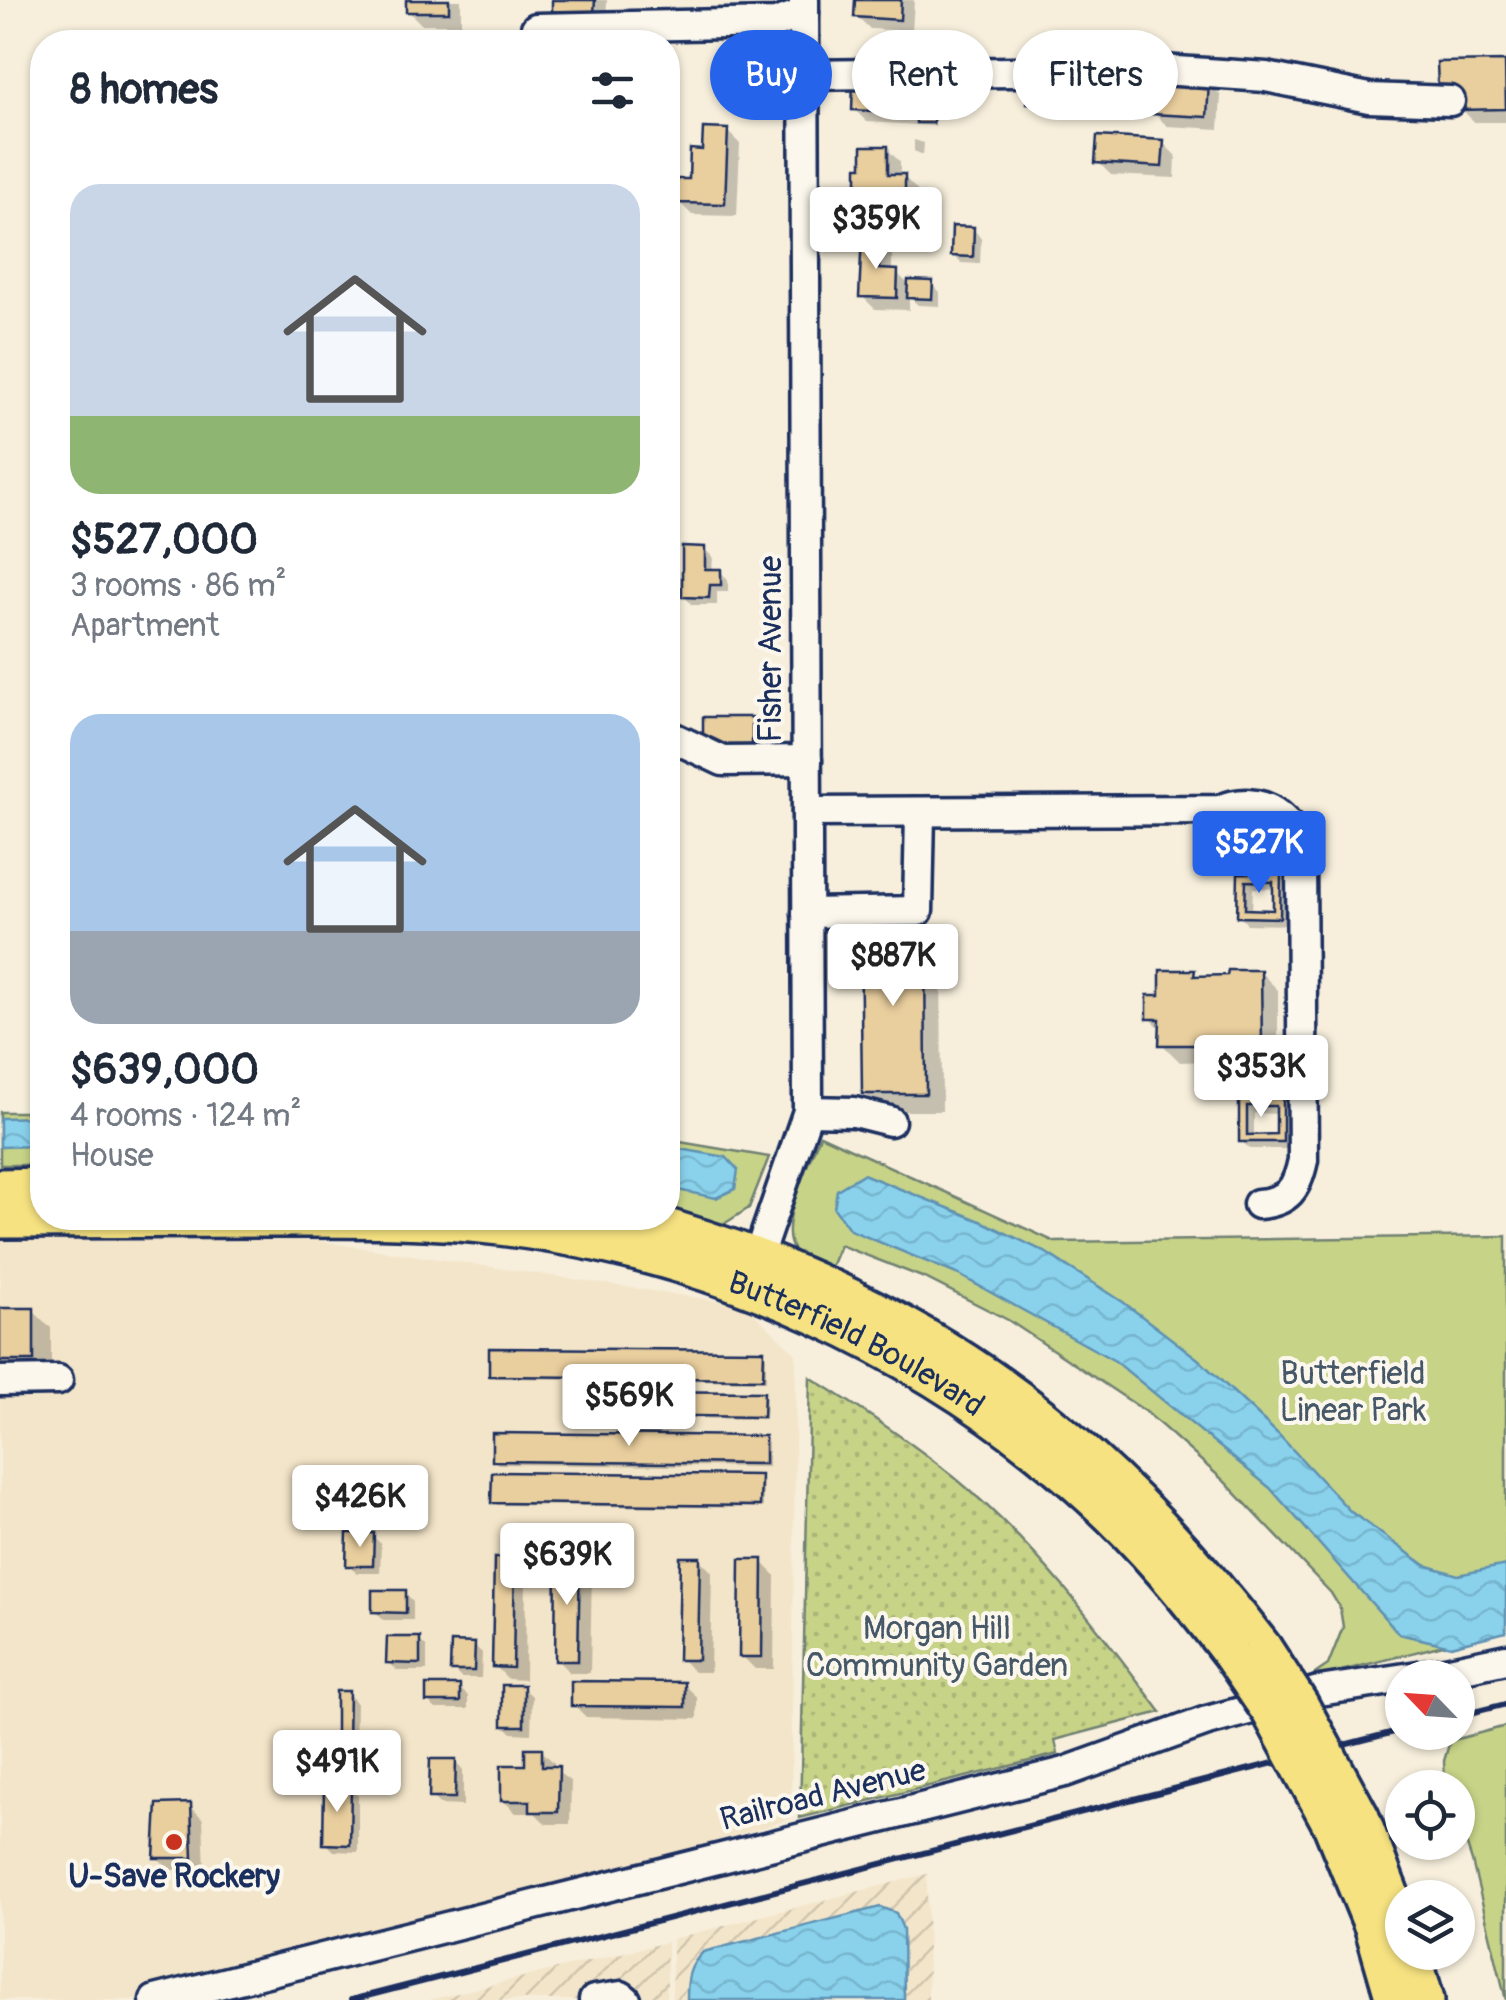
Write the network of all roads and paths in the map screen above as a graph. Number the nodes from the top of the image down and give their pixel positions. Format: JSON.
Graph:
{"nodes":[{"id":1,"x":804,"y":6,"type":"edge"},
{"id":2,"x":536,"y":28,"type":"dead end"},
{"id":3,"x":832,"y":75,"type":"edge"},
{"id":4,"x":1450,"y":101,"type":"dead end"},
{"id":5,"x":803,"y":120,"type":"edge"},
{"id":6,"x":680,"y":742,"type":"edge"},
{"id":7,"x":807,"y":760,"type":"junction"},
{"id":8,"x":807,"y":812,"type":"junction"},
{"id":9,"x":920,"y":812,"type":"junction"},
{"id":10,"x":807,"y":914,"type":"junction"},
{"id":11,"x":808,"y":1111,"type":"junction"},
{"id":12,"x":890,"y":1121,"type":"dead end"},
{"id":13,"x":0,"y":1186,"type":"edge"},
{"id":14,"x":30,"y":1186,"type":"edge"},
{"id":15,"x":1258,"y":1204,"type":"dead end"},
{"id":16,"x":0,"y":1220,"type":"edge"},
{"id":17,"x":30,"y":1220,"type":"edge"},
{"id":18,"x":508,"y":1230,"type":"edge"},
{"id":19,"x":661,"y":1230,"type":"edge"},
{"id":20,"x":753,"y":1272,"type":"junction"},
{"id":21,"x":58,"y":1380,"type":"dead end"},
{"id":22,"x":0,"y":1381,"type":"edge"},
{"id":23,"x":1506,"y":1658,"type":"edge"},
{"id":24,"x":1346,"y":1821,"type":"junction"},
{"id":25,"x":1385,"y":1893,"type":"edge"},
{"id":26,"x":1417,"y":1970,"type":"edge"},
{"id":27,"x":154,"y":2000,"type":"edge"},
{"id":28,"x":594,"y":2000,"type":"edge"},
{"id":29,"x":626,"y":2000,"type":"edge"},
{"id":30,"x":1394,"y":2000,"type":"edge"},
{"id":31,"x":1426,"y":2000,"type":"edge"}],
"edges":[{"from":1,"to":2,"type":"street"},
{"from":3,"to":4,"type":"street"},
{"from":5,"to":7,"type":"street","name":"Fisher Avenue"},
{"from":6,"to":7,"type":"street"},
{"from":7,"to":8,"type":"street","name":"Fisher Avenue"},
{"from":8,"to":9,"type":"street"},
{"from":8,"to":10,"type":"street","name":"Fisher Avenue"},
{"from":9,"to":10,"type":"street"},
{"from":9,"to":15,"type":"street"},
{"from":10,"to":11,"type":"street","name":"Fisher Avenue"},
{"from":11,"to":12,"type":"street"},
{"from":11,"to":20,"type":"street","name":"Fisher Avenue"},
{"from":13,"to":14,"type":"main road"},
{"from":16,"to":17,"type":"main road","name":"Butterfield Boulevard"},
{"from":18,"to":20,"type":"main road","name":"Butterfield Boulevard"},
{"from":19,"to":20,"type":"main road","name":"Butterfield Boulevard"},
{"from":20,"to":24,"type":"main road","name":"Butterfield Boulevard","bridge":true},
{"from":21,"to":22,"type":"street"},
{"from":23,"to":27,"type":"street","name":"Railroad Avenue"},
{"from":24,"to":25,"type":"main road","name":"Butterfield Boulevard"},
{"from":24,"to":30,"type":"main road","name":"Butterfield Boulevard"},
{"from":26,"to":31,"type":"main road"},
{"from":28,"to":29,"type":"street"}]}
